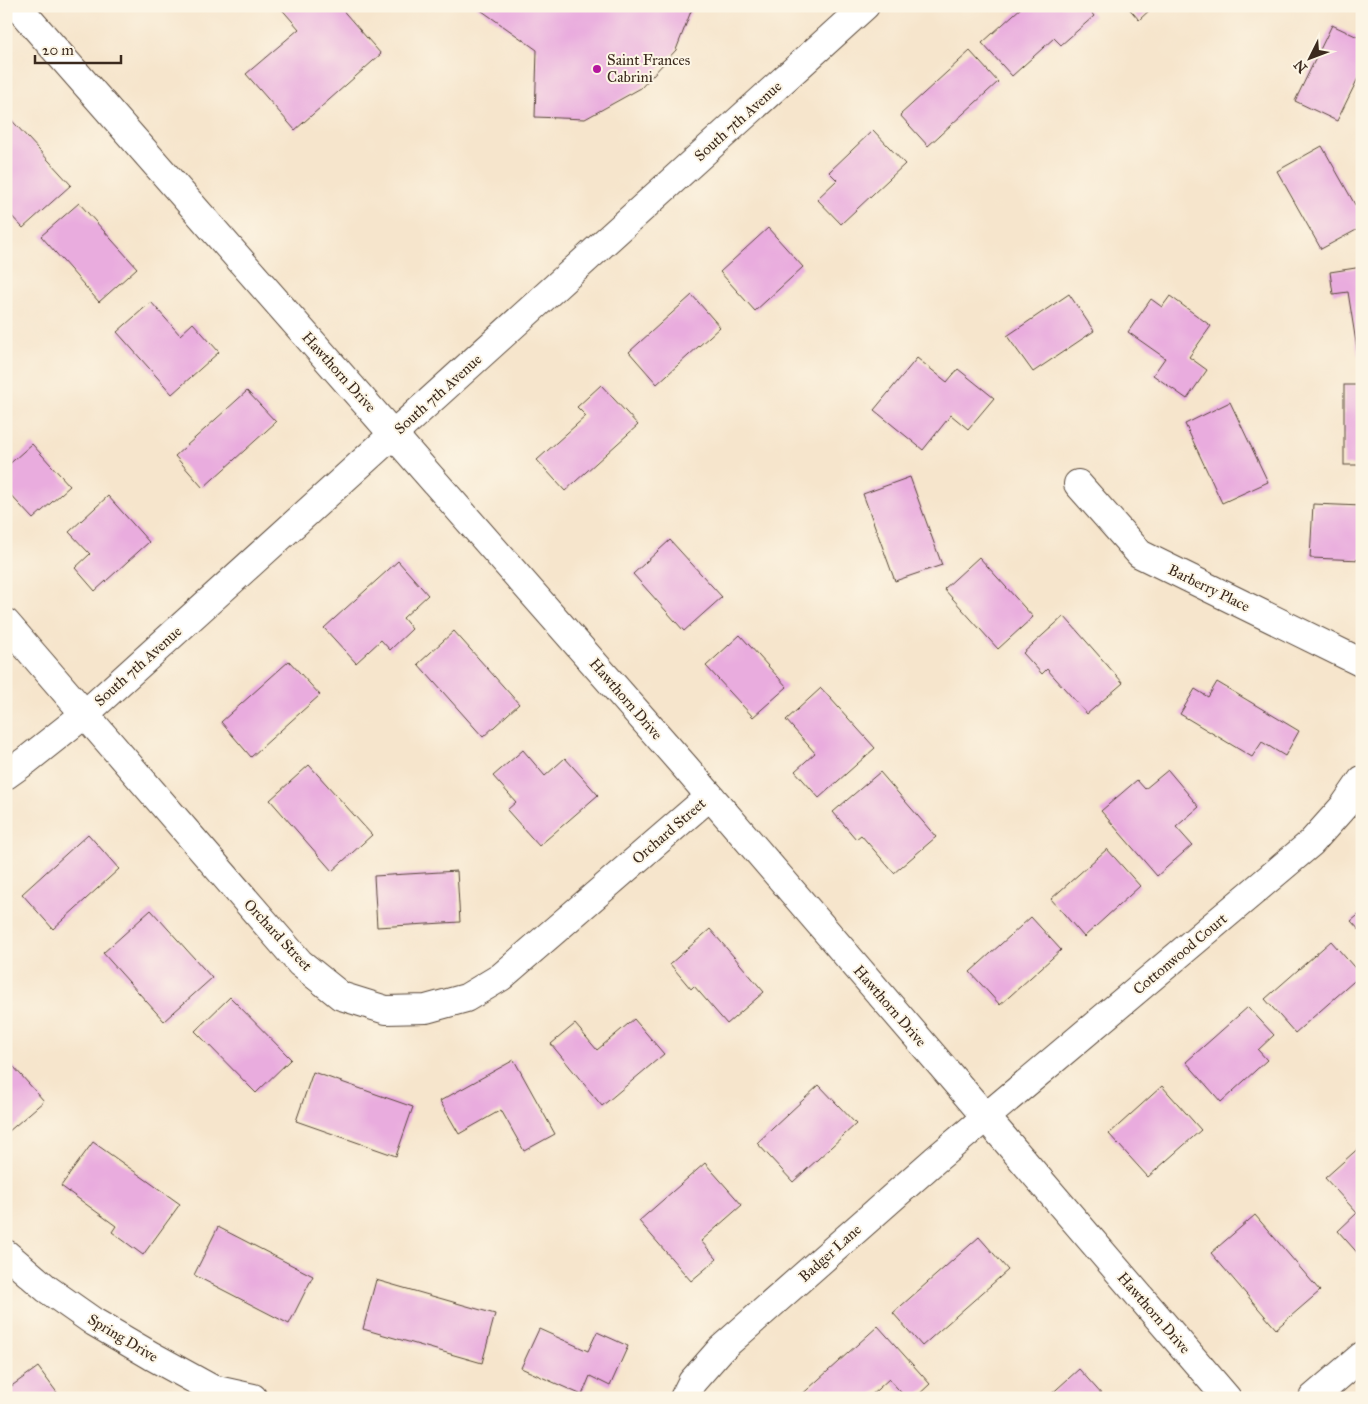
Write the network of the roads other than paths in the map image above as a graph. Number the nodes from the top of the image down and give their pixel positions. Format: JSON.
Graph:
{"nodes":[{"id":1,"x":17,"y":6,"type":"edge"},
{"id":2,"x":865,"y":6,"type":"edge"},
{"id":3,"x":394,"y":434,"type":"junction"},
{"id":4,"x":1078,"y":484,"type":"dead end"},
{"id":5,"x":6,"y":623,"type":"edge"},
{"id":6,"x":1362,"y":664,"type":"edge"},
{"id":7,"x":85,"y":714,"type":"junction"},
{"id":8,"x":6,"y":775,"type":"edge"},
{"id":9,"x":1362,"y":780,"type":"edge"},
{"id":10,"x":710,"y":796,"type":"junction"},
{"id":11,"x":986,"y":1118,"type":"junction"},
{"id":12,"x":6,"y":1254,"type":"edge"},
{"id":13,"x":1362,"y":1356,"type":"edge"},
{"id":14,"x":210,"y":1394,"type":"edge"},
{"id":15,"x":253,"y":1398,"type":"edge"},
{"id":16,"x":684,"y":1398,"type":"edge"},
{"id":17,"x":1227,"y":1398,"type":"edge"},
{"id":18,"x":1313,"y":1398,"type":"edge"}],
"edges":[{"from":1,"to":3,"type":"street","name":"Hawthorn Drive"},
{"from":2,"to":3,"type":"street","name":"South 7th Avenue"},
{"from":3,"to":7,"type":"street","name":"South 7th Avenue"},
{"from":3,"to":10,"type":"street","name":"Hawthorn Drive"},
{"from":4,"to":6,"type":"street","name":"Barberry Place"},
{"from":5,"to":7,"type":"street","name":"Orchard Street"},
{"from":7,"to":8,"type":"street","name":"South 7th Avenue"},
{"from":7,"to":10,"type":"street","name":"Orchard Street"},
{"from":9,"to":11,"type":"street","name":"Cottonwood Court"},
{"from":10,"to":11,"type":"street","name":"Hawthorn Drive"},
{"from":11,"to":16,"type":"street","name":"Badger Lane"},
{"from":11,"to":17,"type":"street","name":"Hawthorn Drive"},
{"from":12,"to":14,"type":"street","name":"Spring Drive"},
{"from":13,"to":18,"type":"street"},
{"from":14,"to":15,"type":"street","name":"Spring Drive"}]}
